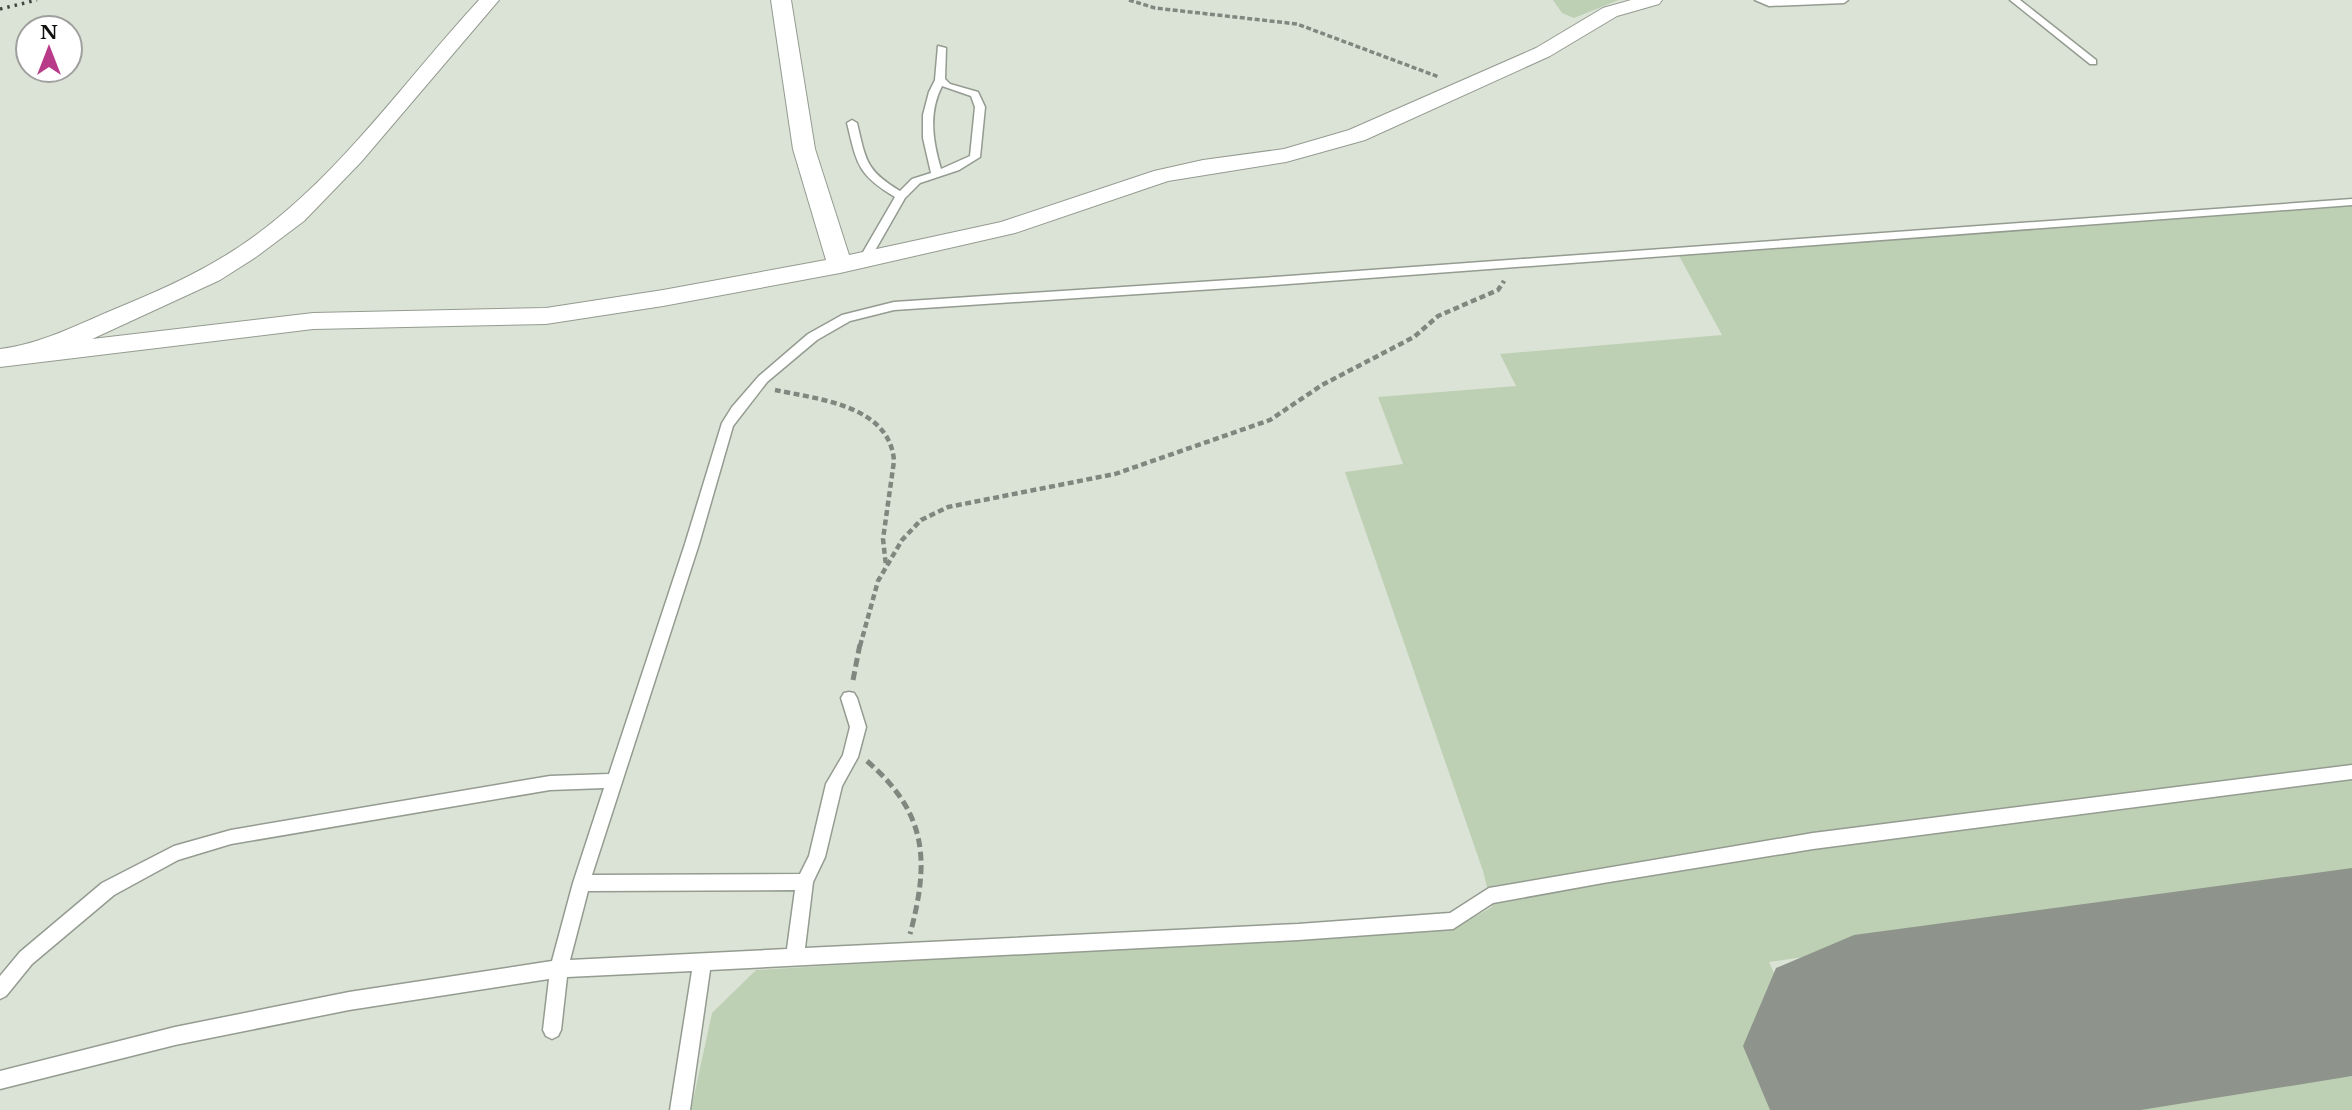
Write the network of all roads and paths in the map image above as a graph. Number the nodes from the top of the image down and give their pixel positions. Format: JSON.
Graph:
{"nodes":[{"id":1,"x":489,"y":0,"type":"edge"},
{"id":2,"x":781,"y":0,"type":"edge"},
{"id":3,"x":1129,"y":0,"type":"edge"},
{"id":4,"x":1652,"y":0,"type":"edge"},
{"id":5,"x":1759,"y":0,"type":"edge"},
{"id":6,"x":1844,"y":0,"type":"edge"},
{"id":7,"x":2014,"y":0,"type":"edge"},
{"id":8,"x":941,"y":48,"type":"dead end"},
{"id":9,"x":2093,"y":62,"type":"dead end"},
{"id":10,"x":940,"y":80,"type":"junction"},
{"id":11,"x":1462,"y":86,"type":"junction"},
{"id":12,"x":852,"y":123,"type":"dead end"},
{"id":13,"x":937,"y":175,"type":"junction"},
{"id":14,"x":901,"y":196,"type":"junction"},
{"id":15,"x":2352,"y":202,"type":"edge"},
{"id":16,"x":865,"y":259,"type":"junction"},
{"id":17,"x":1515,"y":263,"type":"junction"},
{"id":18,"x":839,"y":265,"type":"junction"},
{"id":19,"x":29,"y":355,"type":"junction"},
{"id":20,"x":0,"y":358,"type":"edge"},
{"id":21,"x":757,"y":385,"type":"junction"},
{"id":22,"x":886,"y":567,"type":"junction"},
{"id":23,"x":849,"y":698,"type":"joint"},
{"id":24,"x":852,"y":748,"type":"junction"},
{"id":25,"x":2352,"y":772,"type":"edge"},
{"id":26,"x":614,"y":781,"type":"junction"},
{"id":27,"x":804,"y":882,"type":"junction"},
{"id":28,"x":581,"y":883,"type":"junction"},
{"id":29,"x":904,"y":951,"type":"junction"},
{"id":30,"x":795,"y":957,"type":"junction"},
{"id":31,"x":702,"y":962,"type":"junction"},
{"id":32,"x":559,"y":969,"type":"junction"},
{"id":33,"x":0,"y":990,"type":"edge"},
{"id":34,"x":552,"y":1030,"type":"dead end"},
{"id":35,"x":0,"y":1080,"type":"edge"},
{"id":36,"x":680,"y":1110,"type":"edge"}],
"edges":[{"from":1,"to":19,"type":"street"},
{"from":2,"to":18,"type":"street"},
{"from":3,"to":11,"type":"path"},
{"from":4,"to":11,"type":"street"},
{"from":5,"to":6,"type":"lane"},
{"from":7,"to":9,"type":"lane"},
{"from":8,"to":10,"type":"lane"},
{"from":10,"to":13,"type":"lane"},
{"from":10,"to":13,"type":"lane"},
{"from":11,"to":16,"type":"street"},
{"from":12,"to":14,"type":"lane"},
{"from":13,"to":14,"type":"lane"},
{"from":14,"to":16,"type":"lane"},
{"from":15,"to":17,"type":"lane"},
{"from":16,"to":18,"type":"street"},
{"from":17,"to":21,"type":"lane"},
{"from":17,"to":22,"type":"path"},
{"from":18,"to":19,"type":"street"},
{"from":19,"to":20,"type":"street"},
{"from":21,"to":22,"type":"path"},
{"from":21,"to":26,"type":"lane"},
{"from":22,"to":23,"type":"path"},
{"from":23,"to":24,"type":"lane"},
{"from":24,"to":27,"type":"lane"},
{"from":24,"to":29,"type":"path"},
{"from":25,"to":29,"type":"lane"},
{"from":26,"to":28,"type":"lane"},
{"from":26,"to":33,"type":"lane"},
{"from":27,"to":28,"type":"lane"},
{"from":27,"to":30,"type":"lane"},
{"from":28,"to":32,"type":"lane"},
{"from":29,"to":30,"type":"lane"},
{"from":30,"to":31,"type":"lane"},
{"from":31,"to":32,"type":"lane"},
{"from":31,"to":36,"type":"lane"},
{"from":32,"to":34,"type":"lane"},
{"from":32,"to":35,"type":"lane"}]}
